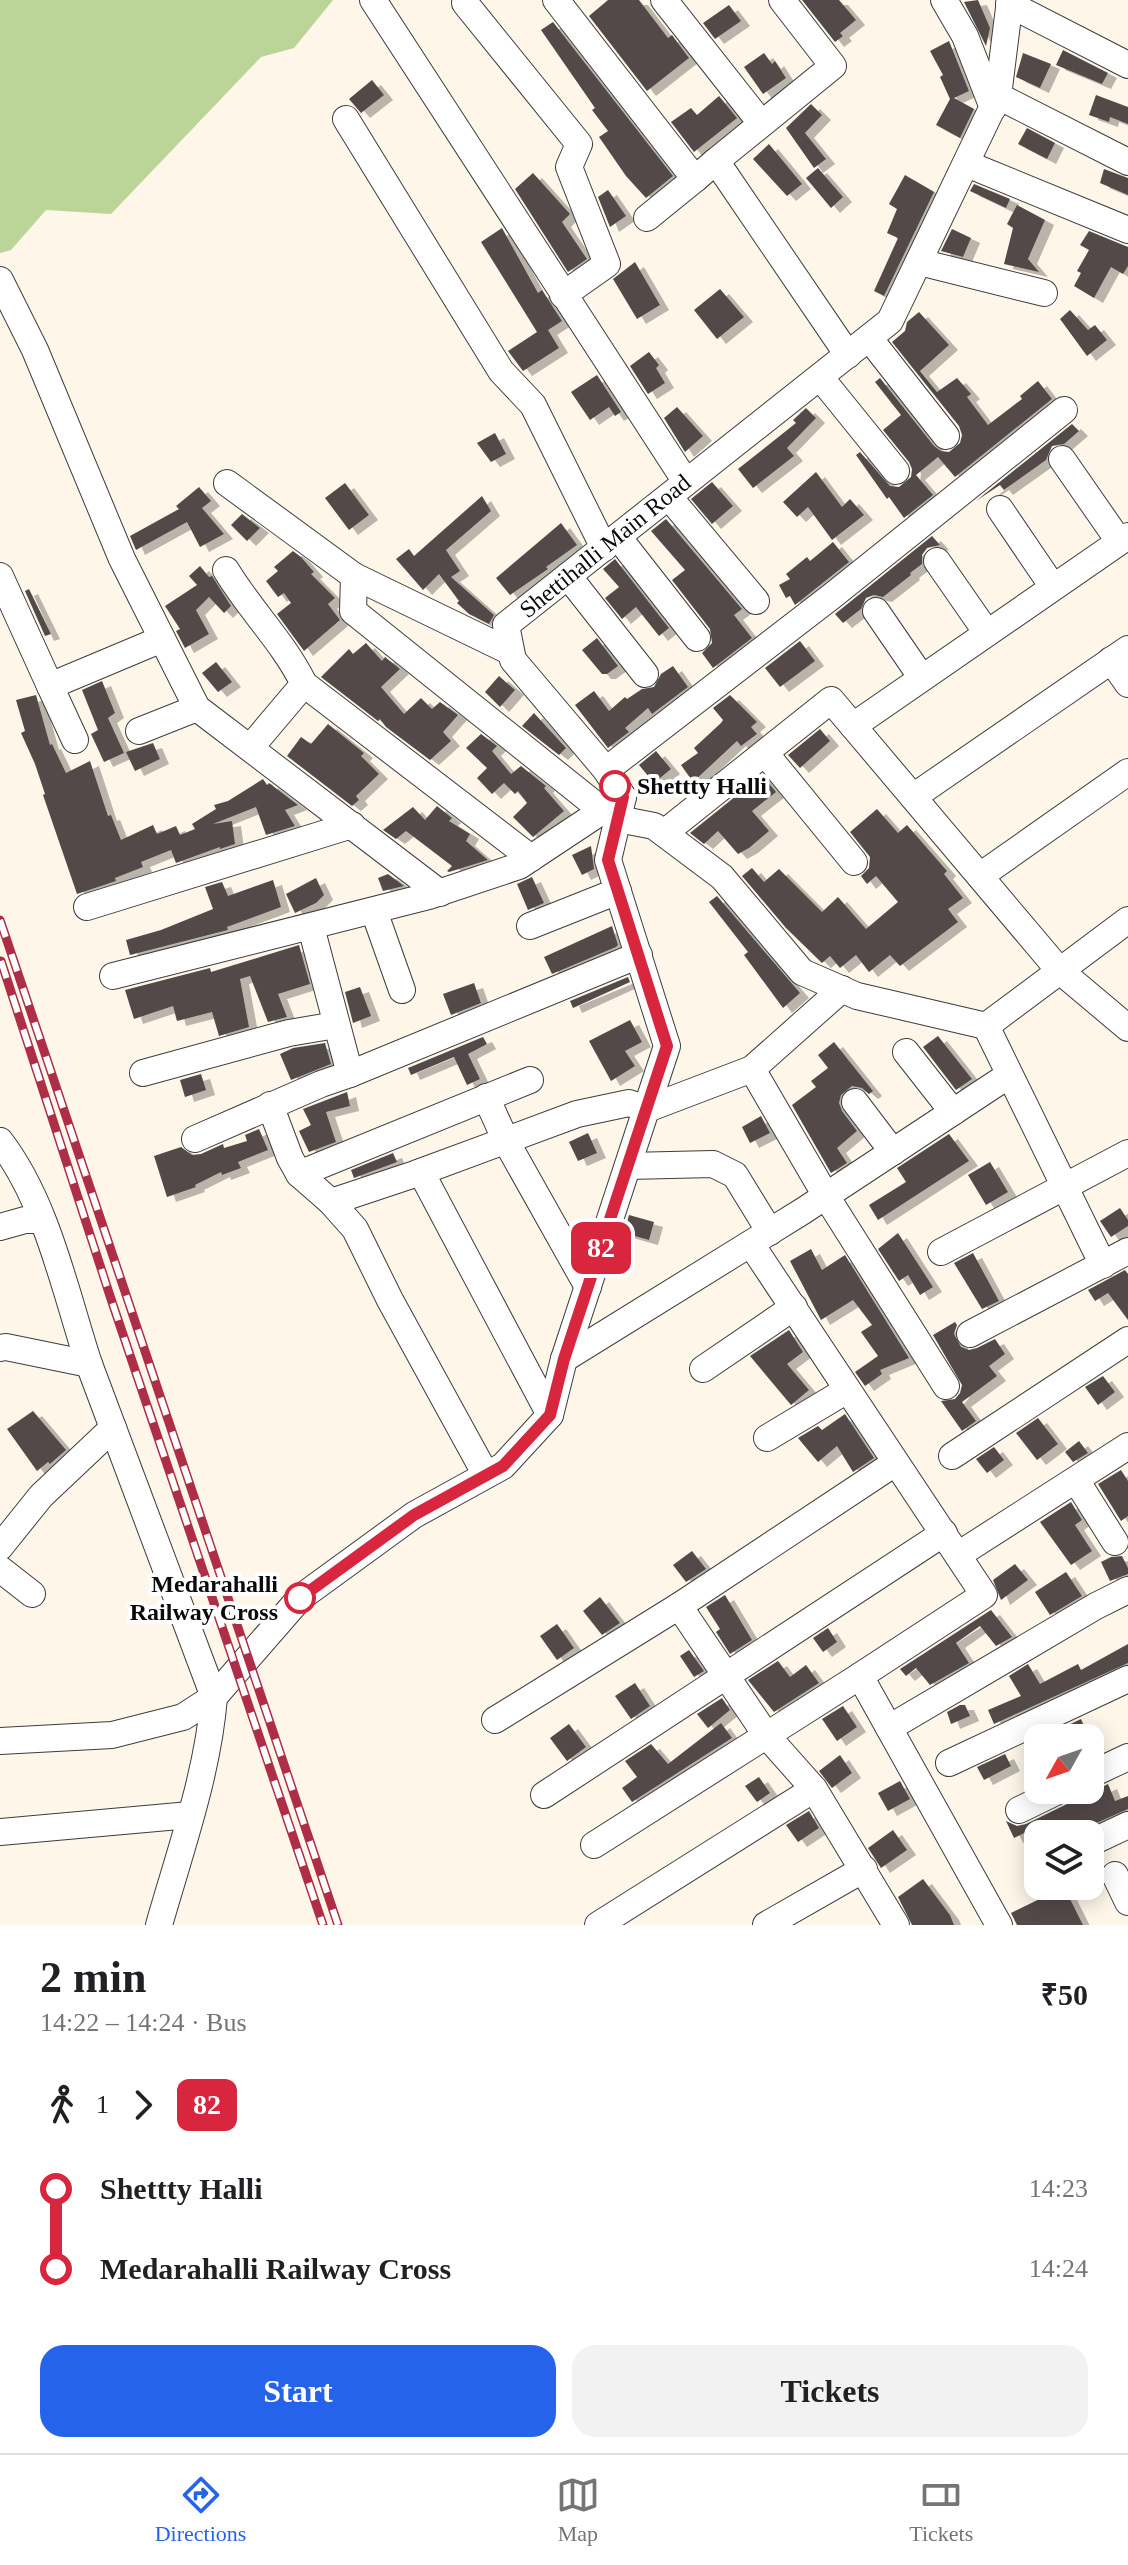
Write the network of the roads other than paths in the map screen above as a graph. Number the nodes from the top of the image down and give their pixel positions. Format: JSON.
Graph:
{"nodes":[{"id":1,"x":373,"y":0,"type":"edge"},
{"id":2,"x":556,"y":0,"type":"edge"},
{"id":3,"x":664,"y":0,"type":"edge"},
{"id":4,"x":782,"y":0,"type":"edge"},
{"id":5,"x":944,"y":0,"type":"edge"},
{"id":6,"x":1010,"y":2,"type":"edge"},
{"id":7,"x":465,"y":3,"type":"dead end"},
{"id":8,"x":1128,"y":65,"type":"edge"},
{"id":9,"x":996,"y":102,"type":"junction"},
{"id":10,"x":346,"y":119,"type":"dead end"},
{"id":11,"x":761,"y":123,"type":"junction"},
{"id":12,"x":716,"y":161,"type":"junction"},
{"id":13,"x":1128,"y":162,"type":"edge"},
{"id":14,"x":967,"y":164,"type":"junction"},
{"id":15,"x":695,"y":179,"type":"junction"},
{"id":16,"x":647,"y":218,"type":"dead end"},
{"id":17,"x":1128,"y":230,"type":"edge"},
{"id":18,"x":919,"y":262,"type":"junction"},
{"id":19,"x":0,"y":280,"type":"edge"},
{"id":20,"x":1044,"y":293,"type":"dead end"},
{"id":21,"x":563,"y":295,"type":"junction"},
{"id":22,"x":869,"y":338,"type":"junction"},
{"id":23,"x":848,"y":355,"type":"junction"},
{"id":24,"x":820,"y":377,"type":"junction"},
{"id":25,"x":1064,"y":410,"type":"dead end"},
{"id":26,"x":946,"y":436,"type":"dead end"},
{"id":27,"x":1062,"y":459,"type":"dead end"},
{"id":28,"x":896,"y":471,"type":"dead end"},
{"id":29,"x":227,"y":483,"type":"dead end"},
{"id":30,"x":678,"y":489,"type":"junction"},
{"id":31,"x":1000,"y":509,"type":"dead end"},
{"id":32,"x":1124,"y":538,"type":"edge"},
{"id":33,"x":611,"y":543,"type":"junction"},
{"id":34,"x":937,"y":561,"type":"dead end"},
{"id":35,"x":226,"y":570,"type":"dead end"},
{"id":36,"x":0,"y":576,"type":"edge"},
{"id":37,"x":354,"y":576,"type":"junction"},
{"id":38,"x":568,"y":576,"type":"junction"},
{"id":39,"x":1053,"y":587,"type":"junction"},
{"id":40,"x":756,"y":601,"type":"dead end"},
{"id":41,"x":876,"y":611,"type":"dead end"},
{"id":42,"x":987,"y":633,"type":"junction"},
{"id":43,"x":697,"y":638,"type":"dead end"},
{"id":44,"x":162,"y":639,"type":"junction"},
{"id":45,"x":511,"y":652,"type":"junction"},
{"id":46,"x":1120,"y":654,"type":"edge"},
{"id":47,"x":645,"y":674,"type":"dead end"},
{"id":48,"x":922,"y":678,"type":"junction"},
{"id":49,"x":304,"y":684,"type":"junction"},
{"id":50,"x":1128,"y":684,"type":"edge"},
{"id":51,"x":50,"y":686,"type":"junction"},
{"id":52,"x":197,"y":708,"type":"junction"},
{"id":53,"x":853,"y":726,"type":"junction"},
{"id":54,"x":139,"y":731,"type":"dead end"},
{"id":55,"x":75,"y":740,"type":"dead end"},
{"id":56,"x":250,"y":748,"type":"junction"},
{"id":57,"x":765,"y":753,"type":"junction"},
{"id":58,"x":606,"y":770,"type":"junction"},
{"id":59,"x":1128,"y":772,"type":"edge"},
{"id":60,"x":913,"y":797,"type":"junction"},
{"id":61,"x":615,"y":809,"type":"junction"},
{"id":62,"x":352,"y":825,"type":"junction"},
{"id":63,"x":664,"y":833,"type":"junction"},
{"id":64,"x":531,"y":858,"type":"junction"},
{"id":65,"x":854,"y":862,"type":"dead end"},
{"id":66,"x":980,"y":876,"type":"junction"},
{"id":67,"x":618,"y":891,"type":"junction"},
{"id":68,"x":440,"y":893,"type":"junction"},
{"id":69,"x":87,"y":907,"type":"dead end"},
{"id":70,"x":374,"y":911,"type":"junction"},
{"id":71,"x":1128,"y":920,"type":"edge"},
{"id":72,"x":530,"y":926,"type":"dead end"},
{"id":73,"x":311,"y":927,"type":"junction"},
{"id":74,"x":639,"y":955,"type":"junction"},
{"id":75,"x":1059,"y":970,"type":"junction"},
{"id":76,"x":113,"y":976,"type":"dead end"},
{"id":77,"x":842,"y":989,"type":"junction"},
{"id":78,"x":402,"y":990,"type":"dead end"},
{"id":79,"x":336,"y":1025,"type":"junction"},
{"id":80,"x":986,"y":1026,"type":"junction"},
{"id":81,"x":1128,"y":1028,"type":"edge"},
{"id":82,"x":906,"y":1052,"type":"dead end"},
{"id":83,"x":752,"y":1069,"type":"junction"},
{"id":84,"x":143,"y":1073,"type":"dead end"},
{"id":85,"x":350,"y":1074,"type":"junction"},
{"id":86,"x":1009,"y":1075,"type":"junction"},
{"id":87,"x":530,"y":1080,"type":"dead end"},
{"id":88,"x":486,"y":1097,"type":"junction"},
{"id":89,"x":855,"y":1102,"type":"dead end"},
{"id":90,"x":270,"y":1105,"type":"junction"},
{"id":91,"x":647,"y":1109,"type":"junction"},
{"id":92,"x":953,"y":1112,"type":"junction"},
{"id":93,"x":195,"y":1139,"type":"dead end"},
{"id":94,"x":0,"y":1141,"type":"edge"},
{"id":95,"x":506,"y":1141,"type":"junction"},
{"id":96,"x":893,"y":1152,"type":"junction"},
{"id":97,"x":1128,"y":1153,"type":"edge"},
{"id":98,"x":628,"y":1166,"type":"junction"},
{"id":99,"x":9,"y":1170,"type":"edge"},
{"id":100,"x":421,"y":1172,"type":"junction"},
{"id":101,"x":299,"y":1174,"type":"junction"},
{"id":102,"x":1064,"y":1187,"type":"junction"},
{"id":103,"x":826,"y":1196,"type":"junction"},
{"id":104,"x":331,"y":1202,"type":"junction"},
{"id":105,"x":41,"y":1220,"type":"junction"},
{"id":106,"x":0,"y":1227,"type":"edge"},
{"id":107,"x":760,"y":1238,"type":"junction"},
{"id":108,"x":1128,"y":1251,"type":"edge"},
{"id":109,"x":941,"y":1252,"type":"dead end"},
{"id":110,"x":1103,"y":1265,"type":"junction"},
{"id":111,"x":588,"y":1287,"type":"junction"},
{"id":112,"x":794,"y":1307,"type":"junction"},
{"id":113,"x":970,"y":1334,"type":"dead end"},
{"id":114,"x":1128,"y":1340,"type":"edge"},
{"id":115,"x":0,"y":1348,"type":"edge"},
{"id":116,"x":564,"y":1359,"type":"junction"},
{"id":117,"x":89,"y":1364,"type":"junction"},
{"id":118,"x":703,"y":1369,"type":"dead end"},
{"id":119,"x":946,"y":1386,"type":"dead end"},
{"id":120,"x":847,"y":1390,"type":"junction"},
{"id":121,"x":550,"y":1415,"type":"junction"},
{"id":122,"x":113,"y":1428,"type":"junction"},
{"id":123,"x":767,"y":1438,"type":"dead end"},
{"id":124,"x":1128,"y":1446,"type":"edge"},
{"id":125,"x":952,"y":1456,"type":"dead end"},
{"id":126,"x":895,"y":1463,"type":"junction"},
{"id":127,"x":486,"y":1475,"type":"junction"},
{"id":128,"x":1076,"y":1480,"type":"junction"},
{"id":129,"x":944,"y":1533,"type":"junction"},
{"id":130,"x":1115,"y":1542,"type":"dead end"},
{"id":131,"x":0,"y":1547,"type":"edge"},
{"id":132,"x":958,"y":1555,"type":"junction"},
{"id":133,"x":0,"y":1569,"type":"edge"},
{"id":134,"x":1128,"y":1590,"type":"edge"},
{"id":135,"x":32,"y":1594,"type":"dead end"},
{"id":136,"x":679,"y":1606,"type":"junction"},
{"id":137,"x":860,"y":1676,"type":"junction"},
{"id":138,"x":726,"y":1677,"type":"junction"},
{"id":139,"x":1128,"y":1679,"type":"edge"},
{"id":140,"x":214,"y":1697,"type":"junction"},
{"id":141,"x":495,"y":1720,"type":"dead end"},
{"id":142,"x":889,"y":1728,"type":"junction"},
{"id":143,"x":766,"y":1735,"type":"junction"},
{"id":144,"x":0,"y":1741,"type":"edge"},
{"id":145,"x":1128,"y":1757,"type":"edge"},
{"id":146,"x":949,"y":1763,"type":"dead end"},
{"id":147,"x":1104,"y":1768,"type":"edge"},
{"id":148,"x":814,"y":1789,"type":"junction"},
{"id":149,"x":544,"y":1795,"type":"dead end"},
{"id":150,"x":1031,"y":1804,"type":"edge"},
{"id":151,"x":1019,"y":1810,"type":"dead end"},
{"id":152,"x":190,"y":1815,"type":"junction"},
{"id":153,"x":1128,"y":1825,"type":"edge"},
{"id":154,"x":0,"y":1832,"type":"edge"},
{"id":155,"x":1104,"y":1836,"type":"edge"},
{"id":156,"x":594,"y":1845,"type":"dead end"},
{"id":157,"x":864,"y":1869,"type":"junction"},
{"id":158,"x":1115,"y":1875,"type":"dead end"},
{"id":159,"x":1128,"y":1902,"type":"edge"},
{"id":160,"x":159,"y":1925,"type":"edge"},
{"id":161,"x":598,"y":1925,"type":"edge"},
{"id":162,"x":766,"y":1925,"type":"edge"},
{"id":163,"x":896,"y":1925,"type":"edge"},
{"id":164,"x":999,"y":1925,"type":"edge"}],
"edges":[{"from":1,"to":21,"type":"street"},
{"from":2,"to":15,"type":"street"},
{"from":3,"to":11,"type":"street"},
{"from":4,"to":11,"type":"street"},
{"from":5,"to":9,"type":"street"},
{"from":6,"to":8,"type":"street"},
{"from":6,"to":9,"type":"street","name":"Shettihalli Main Road"},
{"from":7,"to":21,"type":"street"},
{"from":9,"to":13,"type":"street"},
{"from":9,"to":14,"type":"street","name":"Shettihalli Main Road"},
{"from":10,"to":33,"type":"street"},
{"from":11,"to":12,"type":"street"},
{"from":12,"to":15,"type":"street"},
{"from":12,"to":23,"type":"street"},
{"from":14,"to":17,"type":"street"},
{"from":14,"to":18,"type":"street","name":"Shettihalli Main Road"},
{"from":15,"to":16,"type":"street"},
{"from":18,"to":20,"type":"street"},
{"from":18,"to":22,"type":"street","name":"Shettihalli Main Road"},
{"from":19,"to":44,"type":"street"},
{"from":21,"to":30,"type":"street"},
{"from":22,"to":23,"type":"street","name":"Shettihalli Main Road"},
{"from":22,"to":26,"type":"street"},
{"from":23,"to":24,"type":"street","name":"Shettihalli Main Road"},
{"from":24,"to":28,"type":"street"},
{"from":24,"to":30,"type":"street","name":"Shettihalli Main Road"},
{"from":25,"to":58,"type":"street"},
{"from":27,"to":32,"type":"street"},
{"from":29,"to":37,"type":"street"},
{"from":30,"to":33,"type":"street","name":"Shettihalli Main Road"},
{"from":30,"to":40,"type":"street"},
{"from":31,"to":39,"type":"street"},
{"from":32,"to":39,"type":"street"},
{"from":33,"to":38,"type":"street","name":"Shettihalli Main Road"},
{"from":33,"to":43,"type":"street"},
{"from":34,"to":42,"type":"street"},
{"from":35,"to":49,"type":"street"},
{"from":36,"to":51,"type":"street"},
{"from":37,"to":45,"type":"street"},
{"from":37,"to":61,"type":"street"},
{"from":38,"to":45,"type":"street","name":"Shettihalli Main Road"},
{"from":38,"to":47,"type":"street"},
{"from":39,"to":42,"type":"street"},
{"from":41,"to":48,"type":"street"},
{"from":42,"to":48,"type":"street"},
{"from":44,"to":51,"type":"street"},
{"from":44,"to":52,"type":"street"},
{"from":45,"to":58,"type":"street","name":"Shettihalli Main Road"},
{"from":46,"to":50,"type":"street"},
{"from":46,"to":60,"type":"street"},
{"from":48,"to":53,"type":"street"},
{"from":49,"to":56,"type":"street"},
{"from":49,"to":64,"type":"street"},
{"from":51,"to":55,"type":"street"},
{"from":52,"to":54,"type":"street"},
{"from":52,"to":56,"type":"street"},
{"from":53,"to":57,"type":"street"},
{"from":53,"to":60,"type":"street"},
{"from":56,"to":62,"type":"street"},
{"from":57,"to":63,"type":"street"},
{"from":57,"to":65,"type":"street"},
{"from":58,"to":61,"type":"street","name":"Shettihalli Main Road"},
{"from":59,"to":66,"type":"street"},
{"from":60,"to":66,"type":"street"},
{"from":61,"to":63,"type":"street"},
{"from":61,"to":64,"type":"street"},
{"from":61,"to":67,"type":"street"},
{"from":62,"to":68,"type":"street"},
{"from":62,"to":69,"type":"street"},
{"from":63,"to":77,"type":"street"},
{"from":64,"to":68,"type":"street"},
{"from":66,"to":75,"type":"street"},
{"from":67,"to":72,"type":"street"},
{"from":67,"to":74,"type":"street"},
{"from":68,"to":70,"type":"street"},
{"from":70,"to":73,"type":"street"},
{"from":70,"to":78,"type":"street"},
{"from":71,"to":75,"type":"street"},
{"from":73,"to":76,"type":"street"},
{"from":73,"to":79,"type":"street"},
{"from":74,"to":85,"type":"street"},
{"from":74,"to":91,"type":"street"},
{"from":75,"to":80,"type":"street"},
{"from":75,"to":81,"type":"street"},
{"from":77,"to":80,"type":"street"},
{"from":77,"to":83,"type":"street"},
{"from":79,"to":84,"type":"street"},
{"from":79,"to":85,"type":"street"},
{"from":80,"to":86,"type":"street"},
{"from":82,"to":92,"type":"street"},
{"from":83,"to":91,"type":"street"},
{"from":83,"to":103,"type":"street"},
{"from":85,"to":90,"type":"street"},
{"from":86,"to":92,"type":"street"},
{"from":86,"to":102,"type":"street"},
{"from":87,"to":88,"type":"street"},
{"from":88,"to":95,"type":"street"},
{"from":88,"to":101,"type":"street"},
{"from":89,"to":96,"type":"street"},
{"from":90,"to":93,"type":"street"},
{"from":90,"to":101,"type":"street"},
{"from":91,"to":95,"type":"street"},
{"from":91,"to":98,"type":"street"},
{"from":92,"to":96,"type":"street"},
{"from":94,"to":99,"type":"street"},
{"from":95,"to":100,"type":"street"},
{"from":95,"to":111,"type":"street"},
{"from":96,"to":103,"type":"street"},
{"from":97,"to":102,"type":"street"},
{"from":98,"to":107,"type":"street"},
{"from":98,"to":111,"type":"street"},
{"from":99,"to":105,"type":"street"},
{"from":100,"to":104,"type":"street"},
{"from":100,"to":121,"type":"street"},
{"from":101,"to":104,"type":"street"},
{"from":102,"to":109,"type":"street"},
{"from":102,"to":110,"type":"street"},
{"from":103,"to":107,"type":"street"},
{"from":103,"to":119,"type":"street"},
{"from":104,"to":127,"type":"street"},
{"from":105,"to":106,"type":"street"},
{"from":105,"to":117,"type":"street"},
{"from":107,"to":112,"type":"street"},
{"from":107,"to":116,"type":"street"},
{"from":108,"to":110,"type":"street"},
{"from":110,"to":113,"type":"street"},
{"from":111,"to":116,"type":"street"},
{"from":112,"to":118,"type":"street"},
{"from":112,"to":120,"type":"street"},
{"from":114,"to":125,"type":"street"},
{"from":115,"to":117,"type":"street"},
{"from":116,"to":121,"type":"street"},
{"from":117,"to":122,"type":"street"},
{"from":120,"to":123,"type":"street"},
{"from":120,"to":126,"type":"street"},
{"from":121,"to":127,"type":"street"},
{"from":122,"to":131,"type":"street"},
{"from":122,"to":140,"type":"street"},
{"from":124,"to":128,"type":"street"},
{"from":126,"to":129,"type":"street"},
{"from":126,"to":136,"type":"street"},
{"from":127,"to":140,"type":"street"},
{"from":128,"to":130,"type":"street"},
{"from":128,"to":132,"type":"street"},
{"from":129,"to":132,"type":"street"},
{"from":129,"to":138,"type":"street"},
{"from":132,"to":137,"type":"street"},
{"from":133,"to":135,"type":"street"},
{"from":134,"to":142,"type":"street"},
{"from":136,"to":138,"type":"street"},
{"from":136,"to":141,"type":"street"},
{"from":137,"to":142,"type":"street"},
{"from":137,"to":143,"type":"street"},
{"from":138,"to":143,"type":"street"},
{"from":138,"to":149,"type":"street"},
{"from":139,"to":146,"type":"street"},
{"from":140,"to":144,"type":"street"},
{"from":140,"to":152,"type":"street"},
{"from":142,"to":164,"type":"street"},
{"from":143,"to":148,"type":"street"},
{"from":143,"to":156,"type":"street"},
{"from":145,"to":147,"type":"street"},
{"from":148,"to":157,"type":"street"},
{"from":148,"to":161,"type":"street"},
{"from":150,"to":151,"type":"street"},
{"from":152,"to":154,"type":"street"},
{"from":152,"to":160,"type":"street"},
{"from":153,"to":155,"type":"street"},
{"from":157,"to":162,"type":"street"},
{"from":157,"to":163,"type":"street"},
{"from":158,"to":159,"type":"street"}]}
